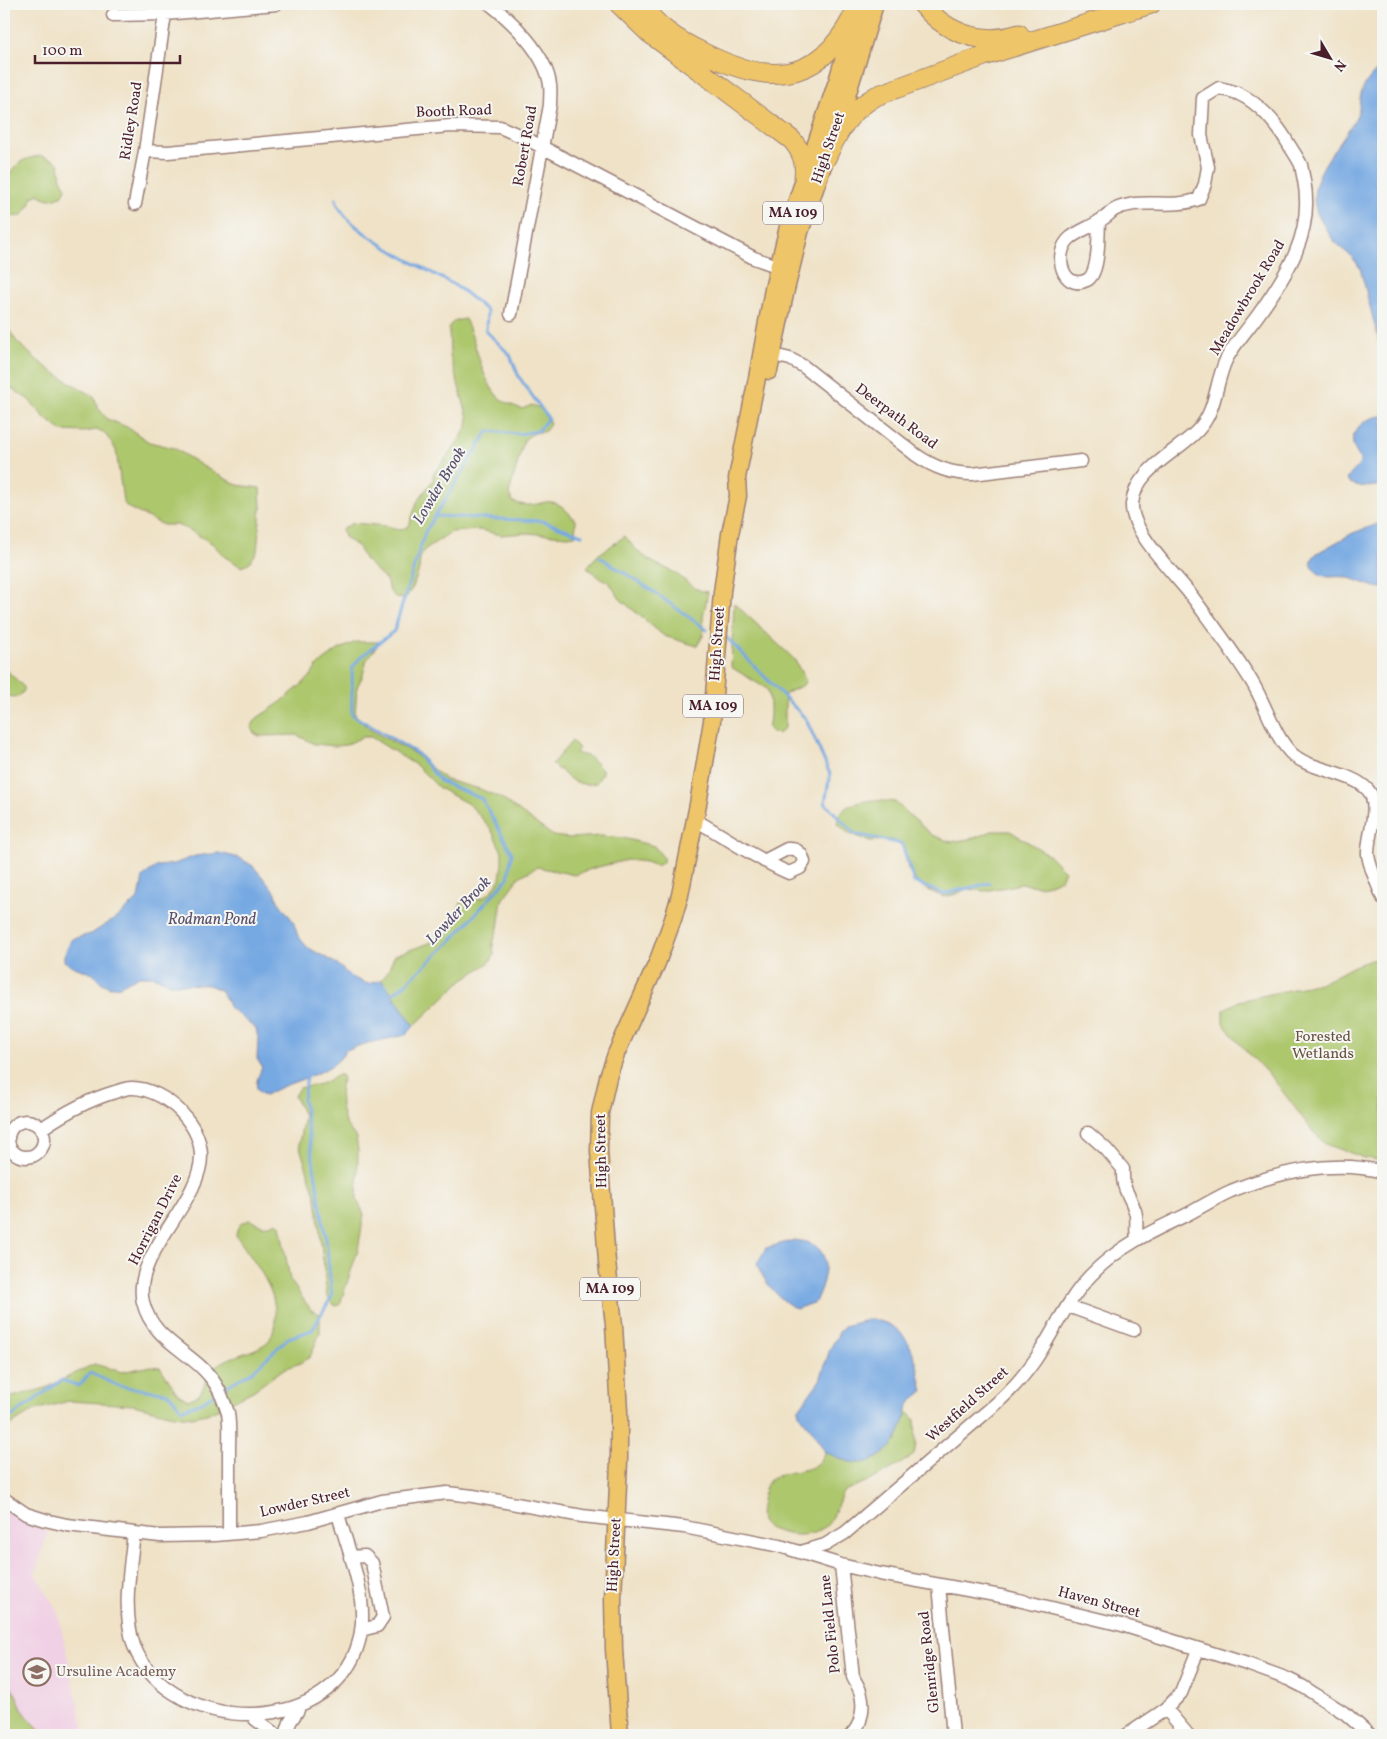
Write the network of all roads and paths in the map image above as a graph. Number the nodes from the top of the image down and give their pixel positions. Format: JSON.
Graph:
{"nodes":[{"id":1,"x":276,"y":4,"type":"edge"},
{"id":2,"x":490,"y":4,"type":"edge"},
{"id":3,"x":618,"y":4,"type":"edge"},
{"id":4,"x":642,"y":4,"type":"edge"},
{"id":5,"x":860,"y":4,"type":"edge"},
{"id":6,"x":875,"y":4,"type":"edge"},
{"id":7,"x":922,"y":4,"type":"edge"},
{"id":8,"x":1114,"y":4,"type":"edge"},
{"id":9,"x":1151,"y":4,"type":"edge"},
{"id":10,"x":165,"y":14,"type":"junction"},
{"id":11,"x":113,"y":15,"type":"dead end"},
{"id":12,"x":542,"y":148,"type":"junction"},
{"id":13,"x":145,"y":151,"type":"junction"},
{"id":14,"x":825,"y":160,"type":"junction"},
{"id":15,"x":804,"y":178,"type":"junction"},
{"id":16,"x":135,"y":204,"type":"dead end"},
{"id":17,"x":1099,"y":222,"type":"junction"},
{"id":18,"x":784,"y":268,"type":"junction"},
{"id":19,"x":511,"y":314,"type":"dead end"},
{"id":20,"x":768,"y":353,"type":"junction"},
{"id":21,"x":1081,"y":461,"type":"dead end"},
{"id":22,"x":695,"y":820,"type":"junction"},
{"id":23,"x":764,"y":861,"type":"dead end"},
{"id":24,"x":1383,"y":898,"type":"edge"},
{"id":25,"x":41,"y":1129,"type":"dead end"},
{"id":26,"x":1088,"y":1133,"type":"dead end"},
{"id":27,"x":1383,"y":1172,"type":"edge"},
{"id":28,"x":1137,"y":1238,"type":"junction"},
{"id":29,"x":1068,"y":1306,"type":"junction"},
{"id":30,"x":1134,"y":1330,"type":"dead end"},
{"id":31,"x":4,"y":1499,"type":"edge"},
{"id":32,"x":338,"y":1514,"type":"junction"},
{"id":33,"x":617,"y":1520,"type":"junction"},
{"id":34,"x":134,"y":1534,"type":"junction"},
{"id":35,"x":229,"y":1534,"type":"junction"},
{"id":36,"x":802,"y":1552,"type":"junction"},
{"id":37,"x":350,"y":1557,"type":"junction"},
{"id":38,"x":841,"y":1565,"type":"junction"},
{"id":39,"x":939,"y":1585,"type":"junction"},
{"id":40,"x":361,"y":1630,"type":"junction"},
{"id":41,"x":1198,"y":1650,"type":"junction"},
{"id":42,"x":1166,"y":1709,"type":"junction"},
{"id":43,"x":298,"y":1710,"type":"junction"},
{"id":44,"x":255,"y":1719,"type":"junction"},
{"id":45,"x":276,"y":1735,"type":"edge"},
{"id":46,"x":286,"y":1735,"type":"edge"},
{"id":47,"x":620,"y":1735,"type":"edge"},
{"id":48,"x":851,"y":1735,"type":"edge"},
{"id":49,"x":953,"y":1735,"type":"edge"},
{"id":50,"x":1127,"y":1735,"type":"edge"},
{"id":51,"x":1188,"y":1735,"type":"edge"},
{"id":52,"x":1370,"y":1735,"type":"edge"}],
"edges":[{"from":1,"to":10,"type":"street"},
{"from":2,"to":12,"type":"street","name":"Robert Road"},
{"from":3,"to":15,"type":"highway"},
{"from":4,"to":5,"type":"highway"},
{"from":5,"to":15,"type":"main road","name":"High Street","number":"MA 109"},
{"from":6,"to":14,"type":"main road","name":"High Street","number":"MA 109"},
{"from":7,"to":8,"type":"highway"},
{"from":9,"to":14,"type":"highway"},
{"from":10,"to":11,"type":"street"},
{"from":10,"to":13,"type":"street","name":"Ridley Road"},
{"from":12,"to":13,"type":"street","name":"Booth Road"},
{"from":12,"to":18,"type":"street","name":"Booth Road"},
{"from":12,"to":19,"type":"street","name":"Robert Road"},
{"from":13,"to":16,"type":"street","name":"Ridley Road"},
{"from":14,"to":18,"type":"main road","name":"High Street","number":"MA 109"},
{"from":15,"to":18,"type":"main road","name":"High Street","number":"MA 109"},
{"from":17,"to":17,"type":"street","name":"Meadowbrook Road"},
{"from":17,"to":24,"type":"street","name":"Meadowbrook Road"},
{"from":18,"to":20,"type":"main road","name":"High Street","number":"MA 109"},
{"from":20,"to":21,"type":"street","name":"Deerpath Road"},
{"from":20,"to":22,"type":"main road","name":"High Street","number":"MA 109"},
{"from":22,"to":23,"type":"street"},
{"from":22,"to":33,"type":"main road","name":"High Street","number":"MA 109"},
{"from":25,"to":35,"type":"street","name":"Horrigan Drive"},
{"from":26,"to":28,"type":"street"},
{"from":27,"to":28,"type":"street","name":"Westfield Street"},
{"from":28,"to":29,"type":"street","name":"Westfield Street"},
{"from":29,"to":30,"type":"street"},
{"from":29,"to":36,"type":"street","name":"Westfield Street"},
{"from":31,"to":34,"type":"street","name":"Lowder Street"},
{"from":32,"to":33,"type":"street","name":"Lowder Street"},
{"from":32,"to":35,"type":"street","name":"Lowder Street"},
{"from":32,"to":37,"type":"street"},
{"from":33,"to":36,"type":"street"},
{"from":33,"to":47,"type":"main road","name":"High Street","number":"MA 109"},
{"from":34,"to":35,"type":"street","name":"Lowder Street"},
{"from":34,"to":44,"type":"street"},
{"from":36,"to":38,"type":"street","name":"Haven Street"},
{"from":37,"to":40,"type":"street"},
{"from":37,"to":40,"type":"street"},
{"from":38,"to":39,"type":"street","name":"Haven Street"},
{"from":38,"to":48,"type":"street","name":"Polo Field Lane"},
{"from":39,"to":41,"type":"street","name":"Haven Street"},
{"from":39,"to":49,"type":"street","name":"Glenridge Road"},
{"from":40,"to":43,"type":"street"},
{"from":41,"to":42,"type":"street"},
{"from":41,"to":52,"type":"street","name":"Haven Street"},
{"from":42,"to":50,"type":"street"},
{"from":42,"to":51,"type":"street"},
{"from":43,"to":44,"type":"street"},
{"from":43,"to":46,"type":"street"},
{"from":44,"to":45,"type":"street"}]}
